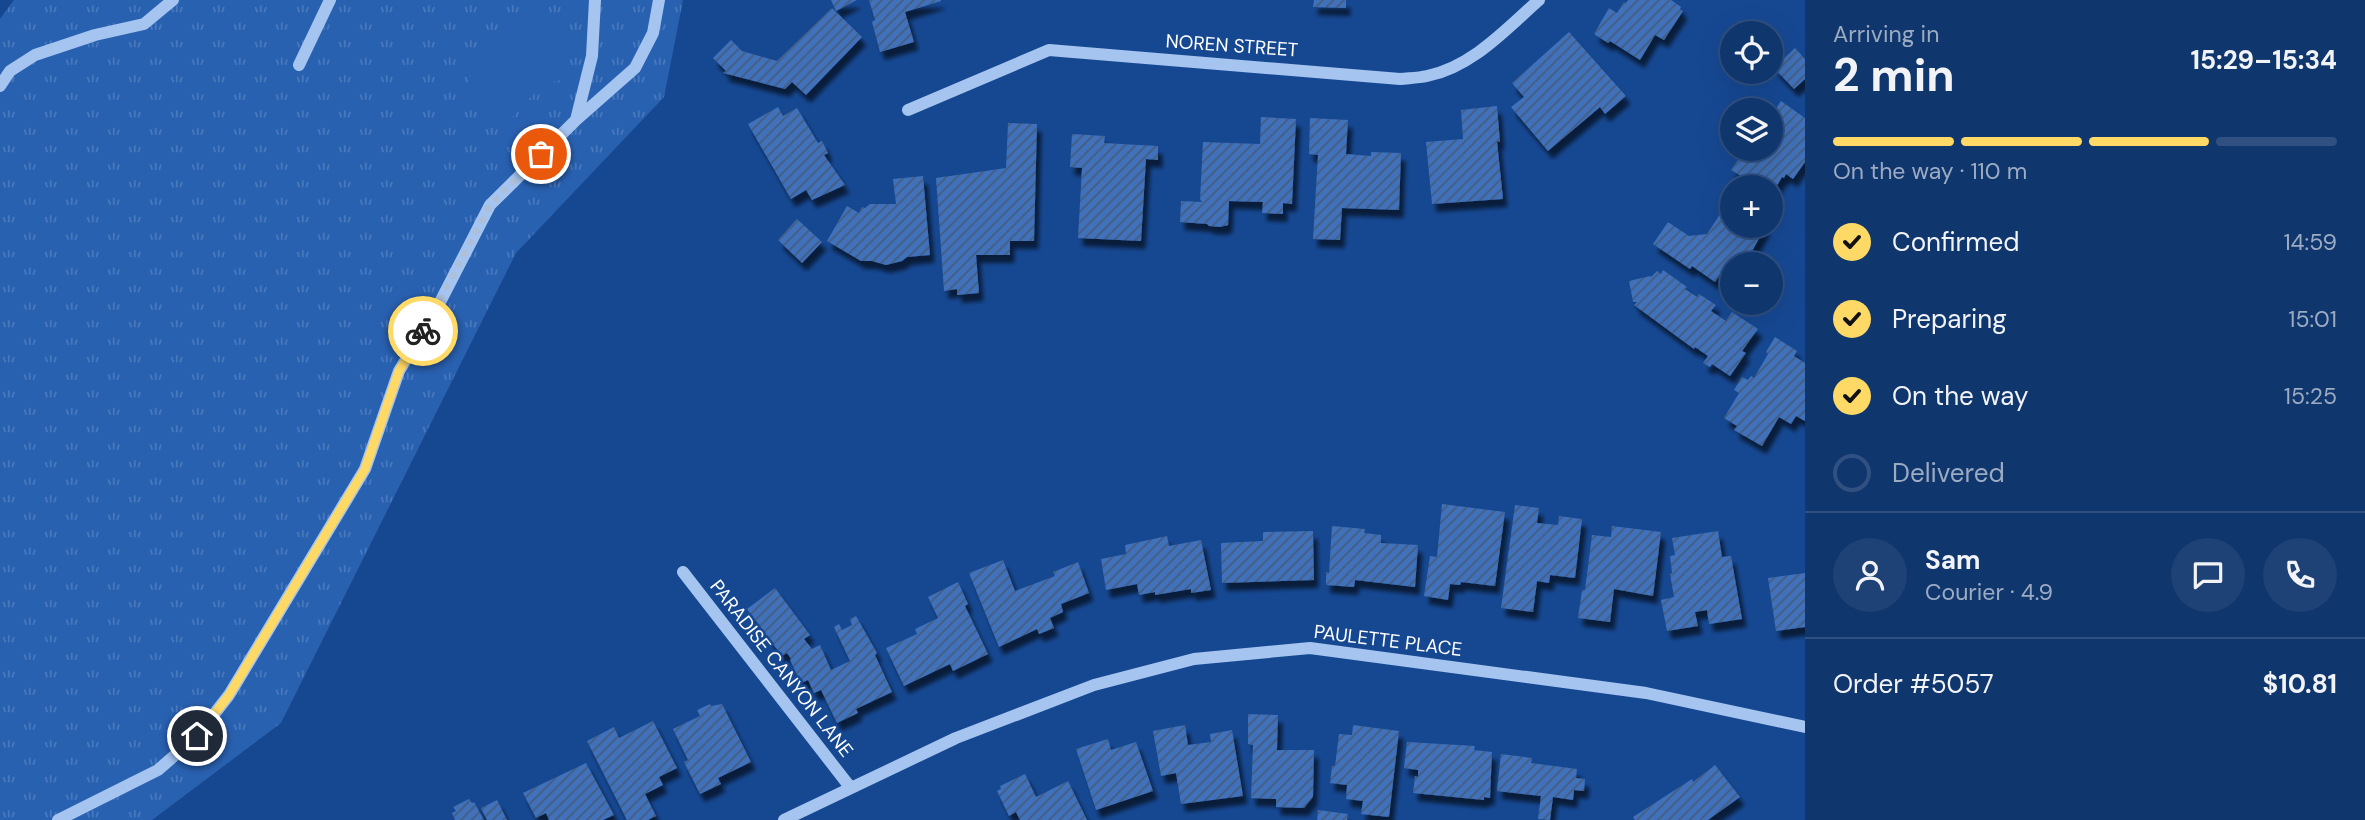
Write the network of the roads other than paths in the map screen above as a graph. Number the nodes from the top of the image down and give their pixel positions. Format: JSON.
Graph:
{"nodes":[{"id":1,"x":173,"y":0,"type":"edge"},
{"id":2,"x":330,"y":0,"type":"edge"},
{"id":3,"x":595,"y":0,"type":"edge"},
{"id":4,"x":659,"y":0,"type":"edge"},
{"id":5,"x":1539,"y":0,"type":"edge"},
{"id":6,"x":299,"y":65,"type":"dead end"},
{"id":7,"x":0,"y":86,"type":"edge"},
{"id":8,"x":908,"y":110,"type":"dead end"},
{"id":9,"x":576,"y":120,"type":"junction"},
{"id":10,"x":683,"y":572,"type":"dead end"},
{"id":11,"x":1805,"y":727,"type":"edge"},
{"id":12,"x":850,"y":787,"type":"junction"},
{"id":13,"x":58,"y":820,"type":"edge"},
{"id":14,"x":783,"y":820,"type":"edge"}],
"edges":[{"from":1,"to":7,"type":"street"},
{"from":2,"to":6,"type":"street"},
{"from":3,"to":9,"type":"street"},
{"from":4,"to":9,"type":"street"},
{"from":5,"to":8,"type":"street","name":"NOREN STREET"},
{"from":9,"to":13,"type":"street"},
{"from":10,"to":12,"type":"street","name":"PARADISE CANYON LANE"},
{"from":11,"to":12,"type":"street","name":"PAULETTE PLACE"},
{"from":12,"to":14,"type":"street","name":"PAULETTE PLACE"}]}
